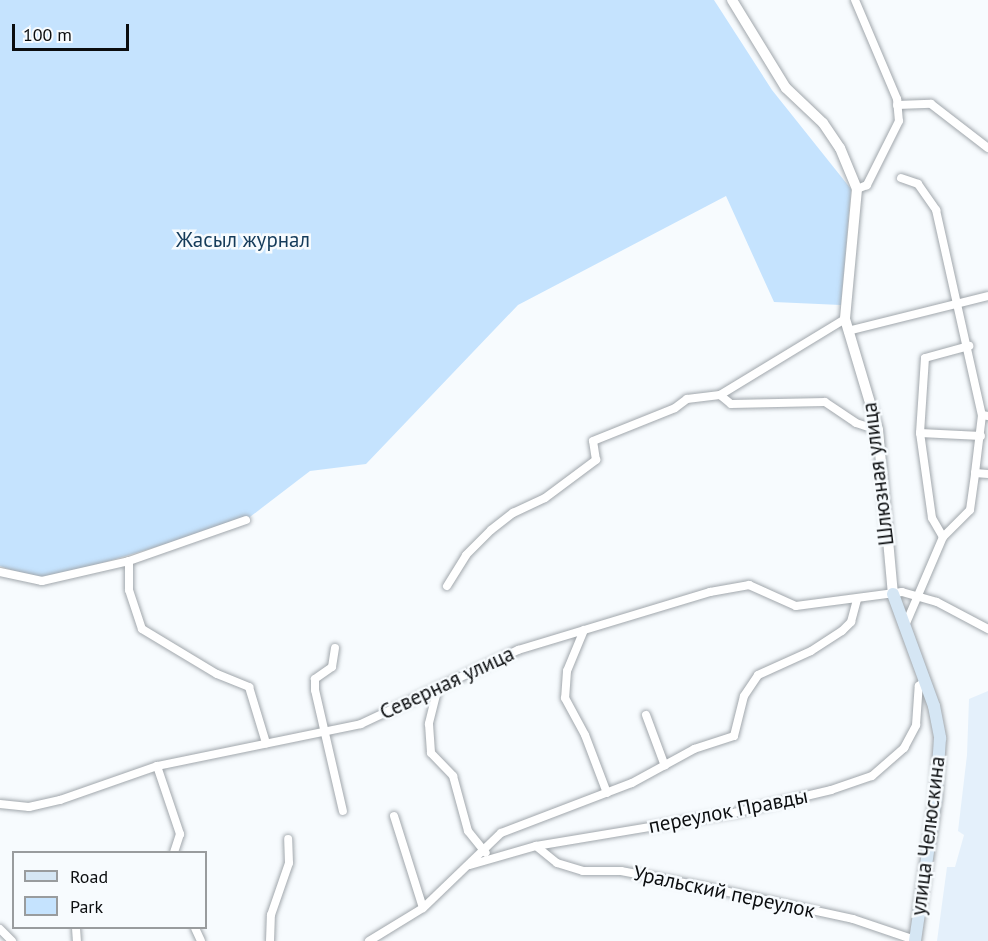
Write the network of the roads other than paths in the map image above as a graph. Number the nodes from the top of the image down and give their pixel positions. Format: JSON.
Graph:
{"nodes":[{"id":1,"x":732,"y":0,"type":"edge"},
{"id":2,"x":855,"y":0,"type":"edge"},
{"id":3,"x":897,"y":105,"type":"junction"},
{"id":4,"x":988,"y":148,"type":"edge"},
{"id":5,"x":901,"y":178,"type":"dead end"},
{"id":6,"x":857,"y":189,"type":"junction"},
{"id":7,"x":988,"y":296,"type":"edge"},
{"id":8,"x":958,"y":303,"type":"junction"},
{"id":9,"x":845,"y":319,"type":"junction"},
{"id":10,"x":848,"y":331,"type":"junction"},
{"id":11,"x":969,"y":346,"type":"junction"},
{"id":12,"x":720,"y":395,"type":"junction"},
{"id":13,"x":985,"y":415,"type":"edge"},
{"id":14,"x":878,"y":430,"type":"junction"},
{"id":15,"x":920,"y":433,"type":"junction"},
{"id":16,"x":981,"y":436,"type":"junction"},
{"id":17,"x":975,"y":472,"type":"junction"},
{"id":18,"x":988,"y":474,"type":"edge"},
{"id":19,"x":246,"y":520,"type":"dead end"},
{"id":20,"x":943,"y":537,"type":"junction"},
{"id":21,"x":129,"y":561,"type":"junction"},
{"id":22,"x":0,"y":572,"type":"edge"},
{"id":23,"x":447,"y":585,"type":"dead end"},
{"id":24,"x":893,"y":594,"type":"junction"},
{"id":25,"x":919,"y":598,"type":"junction"},
{"id":26,"x":857,"y":600,"type":"junction"},
{"id":27,"x":904,"y":628,"type":"junction"},
{"id":28,"x":988,"y":629,"type":"edge"},
{"id":29,"x":584,"y":630,"type":"junction"},
{"id":30,"x":335,"y":648,"type":"dead end"},
{"id":31,"x":925,"y":680,"type":"junction"},
{"id":32,"x":438,"y":687,"type":"junction"},
{"id":33,"x":646,"y":715,"type":"dead end"},
{"id":34,"x":323,"y":731,"type":"junction"},
{"id":35,"x":266,"y":743,"type":"junction"},
{"id":36,"x":157,"y":766,"type":"junction"},
{"id":37,"x":665,"y":766,"type":"junction"},
{"id":38,"x":608,"y":793,"type":"junction"},
{"id":39,"x":0,"y":804,"type":"edge"},
{"id":40,"x":343,"y":811,"type":"dead end"},
{"id":41,"x":394,"y":816,"type":"dead end"},
{"id":42,"x":288,"y":839,"type":"dead end"},
{"id":43,"x":536,"y":846,"type":"junction"},
{"id":44,"x":482,"y":849,"type":"junction"},
{"id":45,"x":174,"y":851,"type":"edge"},
{"id":46,"x":490,"y":856,"type":"junction"},
{"id":47,"x":470,"y":865,"type":"junction"},
{"id":48,"x":423,"y":908,"type":"junction"},
{"id":49,"x":0,"y":929,"type":"edge"},
{"id":50,"x":915,"y":940,"type":"edge"},
{"id":51,"x":12,"y":941,"type":"edge"},
{"id":52,"x":270,"y":941,"type":"edge"},
{"id":53,"x":369,"y":941,"type":"edge"}],
"edges":[{"from":1,"to":6,"type":"street","name":"Шлюзная улица"},
{"from":2,"to":3,"type":"street"},
{"from":3,"to":4,"type":"street"},
{"from":3,"to":6,"type":"street"},
{"from":5,"to":8,"type":"street"},
{"from":6,"to":9,"type":"street","name":"Шлюзная улица"},
{"from":7,"to":8,"type":"street"},
{"from":8,"to":10,"type":"street"},
{"from":8,"to":11,"type":"street"},
{"from":9,"to":10,"type":"street","name":"Шлюзная улица"},
{"from":9,"to":12,"type":"street"},
{"from":10,"to":14,"type":"street","name":"Шлюзная улица"},
{"from":11,"to":13,"type":"street"},
{"from":11,"to":15,"type":"street"},
{"from":12,"to":14,"type":"street"},
{"from":12,"to":23,"type":"street"},
{"from":13,"to":16,"type":"street"},
{"from":14,"to":24,"type":"street","name":"Шлюзная улица"},
{"from":15,"to":16,"type":"street"},
{"from":15,"to":20,"type":"street"},
{"from":16,"to":17,"type":"street"},
{"from":17,"to":18,"type":"street"},
{"from":17,"to":20,"type":"street"},
{"from":19,"to":21,"type":"street"},
{"from":20,"to":25,"type":"street"},
{"from":21,"to":22,"type":"street"},
{"from":21,"to":35,"type":"street"},
{"from":24,"to":25,"type":"street"},
{"from":24,"to":26,"type":"street","name":"Северная улица"},
{"from":24,"to":27,"type":"main road","name":"улица Челюскина"},
{"from":25,"to":27,"type":"street"},
{"from":25,"to":28,"type":"street"},
{"from":26,"to":29,"type":"street","name":"Северная улица"},
{"from":26,"to":37,"type":"street"},
{"from":27,"to":31,"type":"main road","name":"улица Челюскина"},
{"from":29,"to":32,"type":"street","name":"Северная улица"},
{"from":29,"to":38,"type":"street"},
{"from":30,"to":34,"type":"street"},
{"from":31,"to":43,"type":"street","name":"переулок Правды"},
{"from":31,"to":50,"type":"main road","name":"улица Челюскина"},
{"from":32,"to":34,"type":"street","name":"Северная улица"},
{"from":32,"to":44,"type":"street"},
{"from":33,"to":37,"type":"street"},
{"from":34,"to":35,"type":"street","name":"Северная улица"},
{"from":34,"to":40,"type":"street"},
{"from":35,"to":36,"type":"street","name":"Северная улица"},
{"from":36,"to":39,"type":"street","name":"Северная улица"},
{"from":36,"to":45,"type":"street"},
{"from":37,"to":38,"type":"street"},
{"from":38,"to":44,"type":"street"},
{"from":41,"to":48,"type":"street"},
{"from":42,"to":52,"type":"street"},
{"from":43,"to":46,"type":"street","name":"переулок Правды"},
{"from":43,"to":50,"type":"street","name":"Уральский переулок"},
{"from":44,"to":46,"type":"street"},
{"from":44,"to":47,"type":"street"},
{"from":46,"to":47,"type":"street","name":"переулок Правды"},
{"from":47,"to":48,"type":"street"},
{"from":48,"to":53,"type":"street"},
{"from":49,"to":51,"type":"street"}]}
